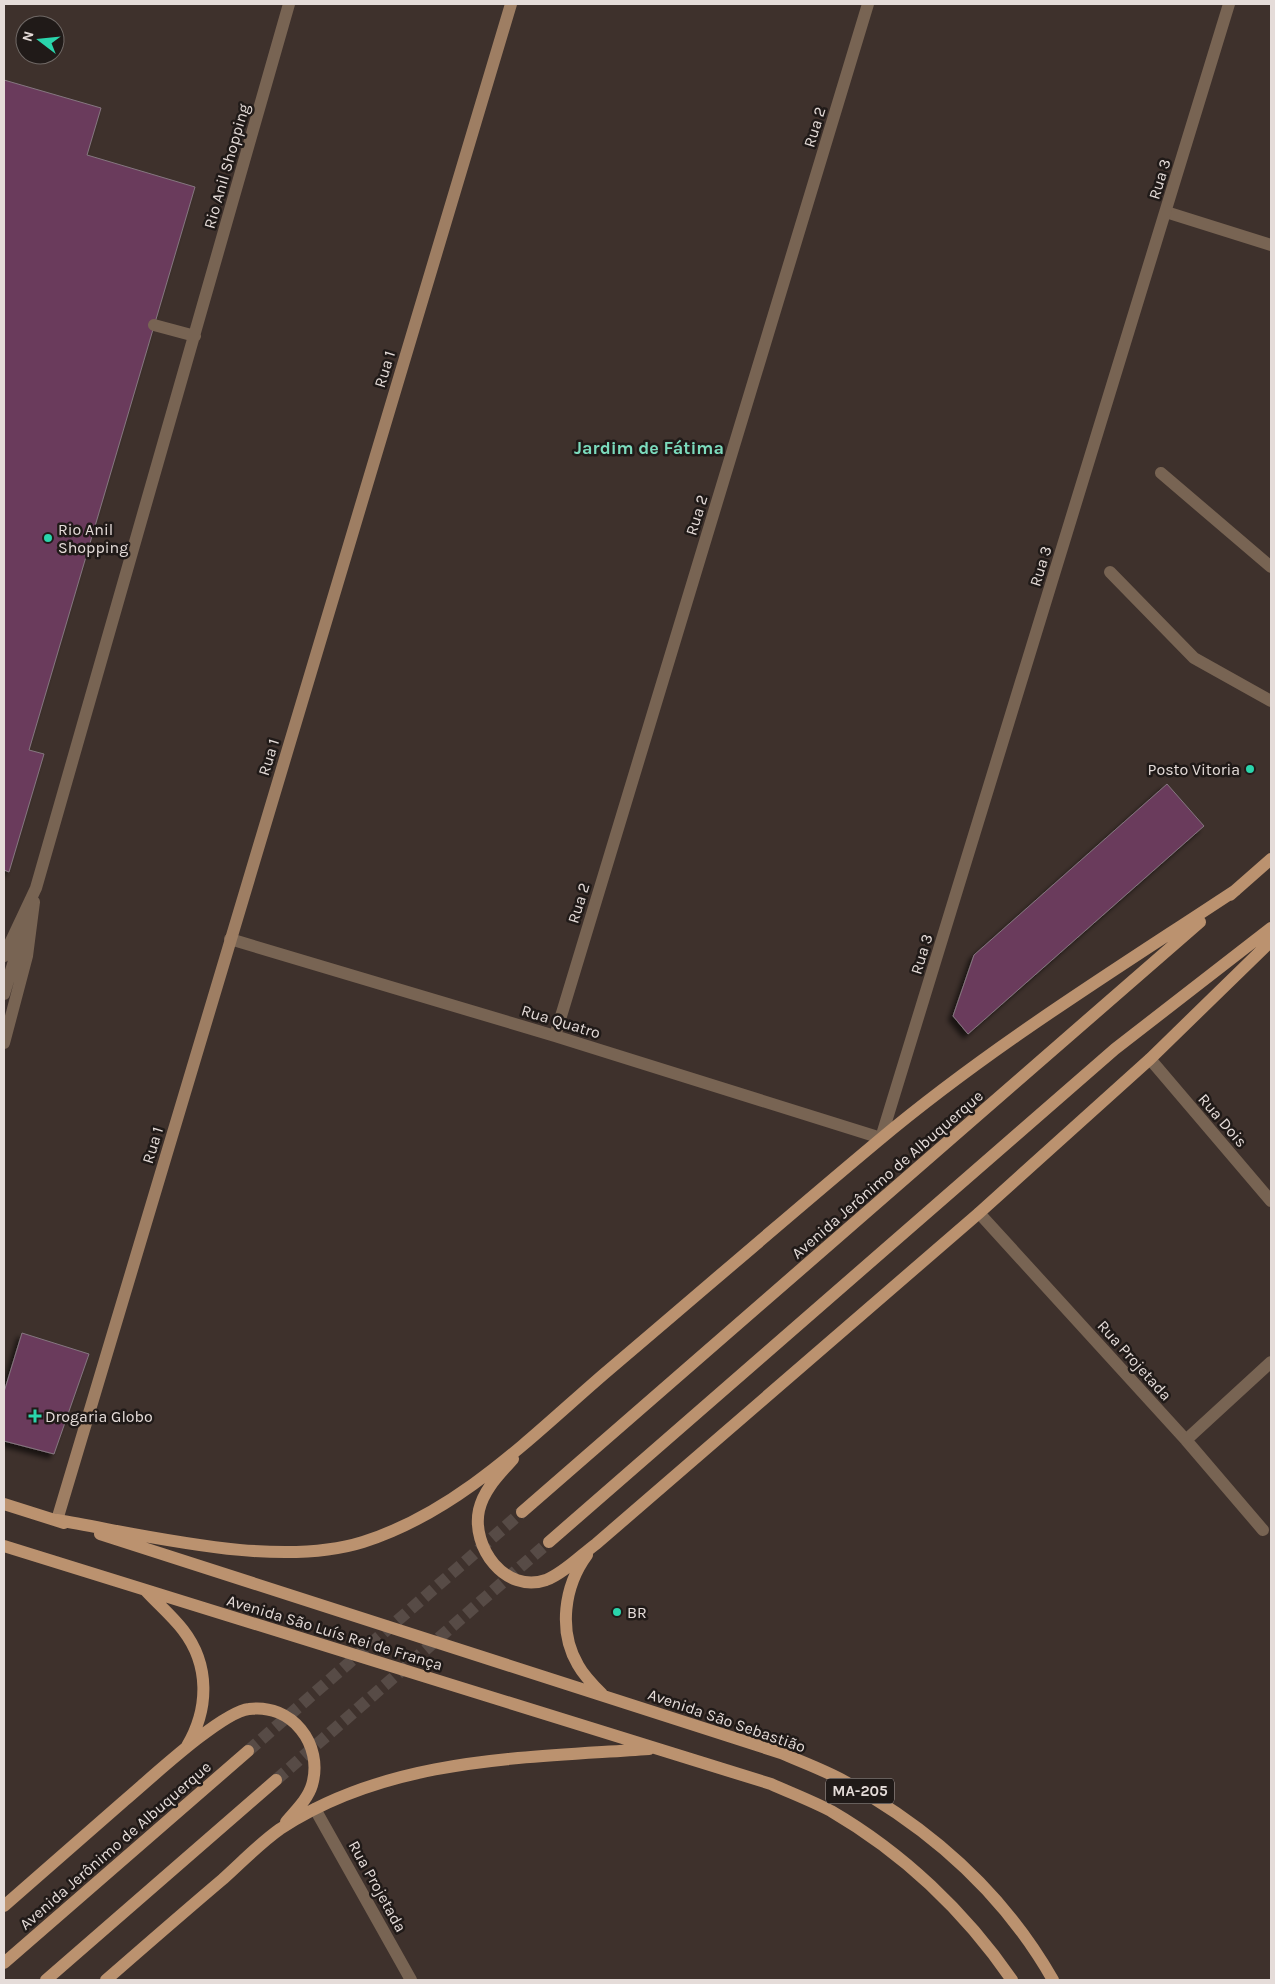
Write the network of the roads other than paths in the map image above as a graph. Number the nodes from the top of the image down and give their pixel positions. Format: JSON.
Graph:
{"nodes":[{"id":1,"x":289,"y":4,"type":"edge"},
{"id":2,"x":511,"y":4,"type":"edge"},
{"id":3,"x":868,"y":4,"type":"edge"},
{"id":4,"x":1229,"y":4,"type":"edge"},
{"id":5,"x":1166,"y":212,"type":"junction"},
{"id":6,"x":1271,"y":245,"type":"edge"},
{"id":7,"x":154,"y":325,"type":"dead end"},
{"id":8,"x":195,"y":336,"type":"junction"},
{"id":9,"x":1161,"y":473,"type":"dead end"},
{"id":10,"x":1271,"y":567,"type":"edge"},
{"id":11,"x":1110,"y":572,"type":"dead end"},
{"id":12,"x":1271,"y":701,"type":"edge"},
{"id":13,"x":1271,"y":860,"type":"edge"},
{"id":14,"x":36,"y":888,"type":"junction"},
{"id":15,"x":1236,"y":890,"type":"junction"},
{"id":16,"x":1271,"y":928,"type":"edge"},
{"id":17,"x":230,"y":939,"type":"junction"},
{"id":18,"x":1271,"y":941,"type":"edge"},
{"id":19,"x":4,"y":956,"type":"edge"},
{"id":20,"x":4,"y":994,"type":"edge"},
{"id":21,"x":555,"y":1036,"type":"junction"},
{"id":22,"x":4,"y":1043,"type":"edge"},
{"id":23,"x":1150,"y":1059,"type":"junction"},
{"id":24,"x":881,"y":1138,"type":"junction"},
{"id":25,"x":1271,"y":1201,"type":"edge"},
{"id":26,"x":980,"y":1213,"type":"junction"},
{"id":27,"x":1271,"y":1362,"type":"edge"},
{"id":28,"x":537,"y":1432,"type":"junction"},
{"id":29,"x":1186,"y":1440,"type":"junction"},
{"id":30,"x":4,"y":1504,"type":"edge"},
{"id":31,"x":522,"y":1512,"type":"tunnel mouth"},
{"id":32,"x":57,"y":1520,"type":"junction"},
{"id":33,"x":1263,"y":1530,"type":"dead end"},
{"id":34,"x":549,"y":1542,"type":"tunnel mouth"},
{"id":35,"x":596,"y":1544,"type":"junction"},
{"id":36,"x":4,"y":1546,"type":"edge"},
{"id":37,"x":145,"y":1590,"type":"junction"},
{"id":38,"x":604,"y":1696,"type":"junction"},
{"id":39,"x":658,"y":1748,"type":"junction"},
{"id":40,"x":248,"y":1751,"type":"tunnel mouth"},
{"id":41,"x":178,"y":1755,"type":"junction"},
{"id":42,"x":276,"y":1780,"type":"tunnel mouth"},
{"id":43,"x":315,"y":1809,"type":"junction"},
{"id":44,"x":280,"y":1830,"type":"junction"},
{"id":45,"x":4,"y":1906,"type":"edge"},
{"id":46,"x":4,"y":1964,"type":"edge"},
{"id":47,"x":46,"y":1980,"type":"edge"},
{"id":48,"x":106,"y":1980,"type":"edge"},
{"id":49,"x":411,"y":1980,"type":"edge"},
{"id":50,"x":1012,"y":1980,"type":"edge"},
{"id":51,"x":1053,"y":1980,"type":"edge"}],
"edges":[{"from":1,"to":8,"type":"street","name":"Rio Anil Shopping"},
{"from":2,"to":17,"type":"main road","name":"Rua 1"},
{"from":3,"to":21,"type":"street","name":"Rua 2"},
{"from":4,"to":5,"type":"street","name":"Rua 3"},
{"from":5,"to":6,"type":"street"},
{"from":5,"to":24,"type":"street","name":"Rua 3"},
{"from":7,"to":8,"type":"street"},
{"from":8,"to":14,"type":"street","name":"Rio Anil Shopping"},
{"from":9,"to":10,"type":"street"},
{"from":11,"to":12,"type":"street"},
{"from":13,"to":15,"type":"main road","name":"Avenida Jerônimo de Albuquerque"},
{"from":14,"to":19,"type":"street","name":"Rio Anil Shopping"},
{"from":14,"to":20,"type":"street","name":"Rio Anil Shopping"},
{"from":14,"to":22,"type":"street","name":"Rio Anil Shopping"},
{"from":15,"to":24,"type":"main road"},
{"from":15,"to":31,"type":"main road","name":"Avenida Jerônimo de Albuquerque"},
{"from":16,"to":34,"type":"main road"},
{"from":17,"to":21,"type":"street","name":"Rua Quatro"},
{"from":17,"to":32,"type":"main road","name":"Rua 1"},
{"from":18,"to":23,"type":"main road"},
{"from":21,"to":24,"type":"street","name":"Rua Quatro"},
{"from":23,"to":25,"type":"street","name":"Rua Dois"},
{"from":23,"to":26,"type":"main road"},
{"from":24,"to":28,"type":"main road"},
{"from":26,"to":29,"type":"street","name":"Rua Projetada"},
{"from":26,"to":35,"type":"main road"},
{"from":27,"to":29,"type":"street"},
{"from":28,"to":32,"type":"main road"},
{"from":28,"to":35,"type":"main road"},
{"from":29,"to":33,"type":"street","name":"Rua Projetada"},
{"from":30,"to":32,"type":"main road","name":"Avenida São Luís Rei de França"},
{"from":32,"to":38,"type":"main road","name":"Avenida São Luís Rei de França"},
{"from":35,"to":38,"type":"main road"},
{"from":36,"to":37,"type":"main road","name":"Avenida São Luís Rei de França"},
{"from":37,"to":39,"type":"main road","name":"Avenida São Luís Rei de França"},
{"from":37,"to":41,"type":"main road"},
{"from":38,"to":51,"type":"main road","name":"Avenida São Sebastião","number":"MA-205"},
{"from":39,"to":43,"type":"main road"},
{"from":39,"to":50,"type":"main road","number":"MA-205"},
{"from":40,"to":46,"type":"main road","name":"Avenida Jerônimo de Albuquerque"},
{"from":41,"to":44,"type":"main road"},
{"from":41,"to":45,"type":"main road"},
{"from":42,"to":47,"type":"main road"},
{"from":43,"to":44,"type":"main road"},
{"from":43,"to":49,"type":"street","name":"Rua Projetada"},
{"from":44,"to":48,"type":"main road"}]}
